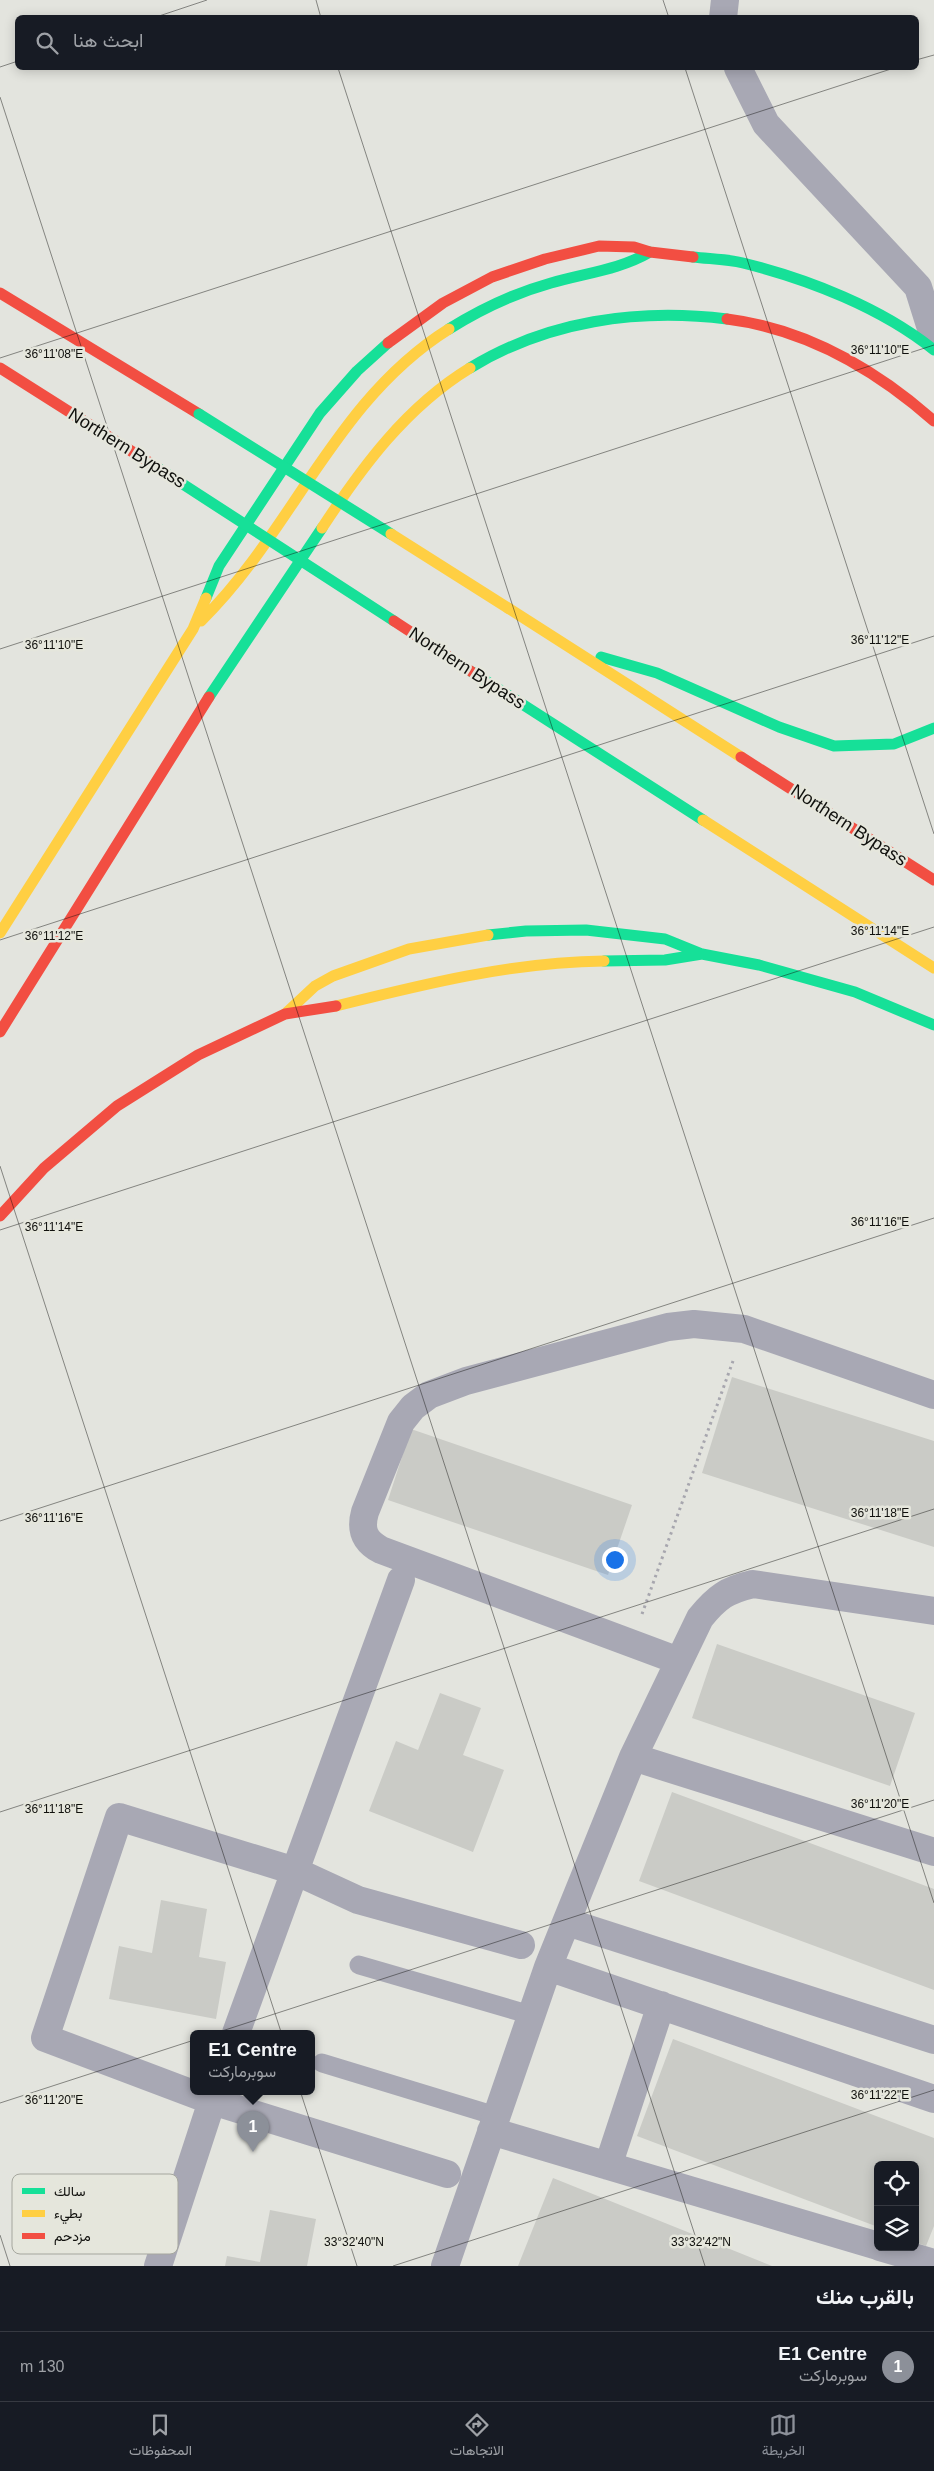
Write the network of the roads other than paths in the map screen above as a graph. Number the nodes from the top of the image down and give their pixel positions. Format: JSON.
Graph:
{"nodes":[{"id":1,"x":725,"y":0,"type":"edge"},
{"id":2,"x":723,"y":15,"type":"edge"},
{"id":3,"x":739,"y":70,"type":"edge"},
{"id":4,"x":650,"y":252,"type":"junction"},
{"id":5,"x":0,"y":293,"type":"edge"},
{"id":6,"x":934,"y":338,"type":"edge"},
{"id":7,"x":934,"y":350,"type":"edge"},
{"id":8,"x":0,"y":368,"type":"edge"},
{"id":9,"x":934,"y":421,"type":"edge"},
{"id":10,"x":193,"y":628,"type":"junction"},
{"id":11,"x":579,"y":652,"type":"junction"},
{"id":12,"x":934,"y":728,"type":"edge"},
{"id":13,"x":934,"y":880,"type":"edge"},
{"id":14,"x":0,"y":933,"type":"edge"},
{"id":15,"x":702,"y":954,"type":"junction"},
{"id":16,"x":934,"y":968,"type":"edge"},
{"id":17,"x":285,"y":1014,"type":"junction"},
{"id":18,"x":934,"y":1025,"type":"edge"},
{"id":19,"x":0,"y":1032,"type":"edge"},
{"id":20,"x":0,"y":1216,"type":"edge"},
{"id":21,"x":934,"y":1395,"type":"edge"},
{"id":22,"x":401,"y":1580,"type":"dead end"},
{"id":23,"x":934,"y":1612,"type":"edge"},
{"id":24,"x":679,"y":1661,"type":"junction"},
{"id":25,"x":633,"y":1757,"type":"junction"},
{"id":26,"x":934,"y":1852,"type":"edge"},
{"id":27,"x":295,"y":1871,"type":"junction"},
{"id":28,"x":567,"y":1922,"type":"junction"},
{"id":29,"x":520,"y":1946,"type":"dead end"},
{"id":30,"x":359,"y":1965,"type":"dead end"},
{"id":31,"x":548,"y":1967,"type":"junction"},
{"id":32,"x":661,"y":2005,"type":"junction"},
{"id":33,"x":531,"y":2015,"type":"junction"},
{"id":34,"x":237,"y":2030,"type":"edge"},
{"id":35,"x":934,"y":2040,"type":"edge"},
{"id":36,"x":322,"y":2063,"type":"dead end"},
{"id":37,"x":190,"y":2088,"type":"edge"},
{"id":38,"x":214,"y":2096,"type":"edge"},
{"id":39,"x":934,"y":2099,"type":"edge"},
{"id":40,"x":494,"y":2124,"type":"junction"},
{"id":41,"x":608,"y":2166,"type":"junction"},
{"id":42,"x":447,"y":2174,"type":"dead end"},
{"id":43,"x":178,"y":2205,"type":"edge"},
{"id":44,"x":874,"y":2246,"type":"edge"},
{"id":45,"x":893,"y":2251,"type":"edge"},
{"id":46,"x":162,"y":2254,"type":"edge"},
{"id":47,"x":934,"y":2263,"type":"edge"},
{"id":48,"x":158,"y":2266,"type":"edge"},
{"id":49,"x":445,"y":2266,"type":"edge"}],
"edges":[{"from":1,"to":2,"type":"street"},
{"from":3,"to":6,"type":"street"},
{"from":4,"to":7,"type":"highway"},
{"from":4,"to":10,"type":"highway"},
{"from":4,"to":10,"type":"highway"},
{"from":5,"to":11,"type":"highway","name":"Northern Bypass","bridge":true},
{"from":8,"to":16,"type":"highway","name":"Northern Bypass","bridge":true},
{"from":9,"to":19,"type":"highway"},
{"from":10,"to":14,"type":"highway"},
{"from":11,"to":12,"type":"highway"},
{"from":11,"to":13,"type":"highway","name":"Northern Bypass"},
{"from":15,"to":17,"type":"highway"},
{"from":15,"to":17,"type":"highway"},
{"from":15,"to":18,"type":"highway"},
{"from":17,"to":20,"type":"highway"},
{"from":21,"to":24,"type":"street"},
{"from":22,"to":27,"type":"street"},
{"from":23,"to":24,"type":"street"},
{"from":24,"to":25,"type":"street"},
{"from":25,"to":26,"type":"street"},
{"from":25,"to":28,"type":"street"},
{"from":27,"to":29,"type":"street"},
{"from":27,"to":34,"type":"street"},
{"from":27,"to":37,"type":"street"},
{"from":28,"to":31,"type":"street"},
{"from":28,"to":35,"type":"street"},
{"from":30,"to":33,"type":"lane"},
{"from":31,"to":32,"type":"street"},
{"from":31,"to":33,"type":"street"},
{"from":32,"to":39,"type":"street"},
{"from":32,"to":41,"type":"street"},
{"from":33,"to":40,"type":"street"},
{"from":36,"to":40,"type":"lane"},
{"from":38,"to":42,"type":"street"},
{"from":38,"to":43,"type":"street"},
{"from":40,"to":41,"type":"street"},
{"from":40,"to":49,"type":"street"},
{"from":41,"to":44,"type":"street"},
{"from":45,"to":47,"type":"street"},
{"from":46,"to":48,"type":"street"}]}
